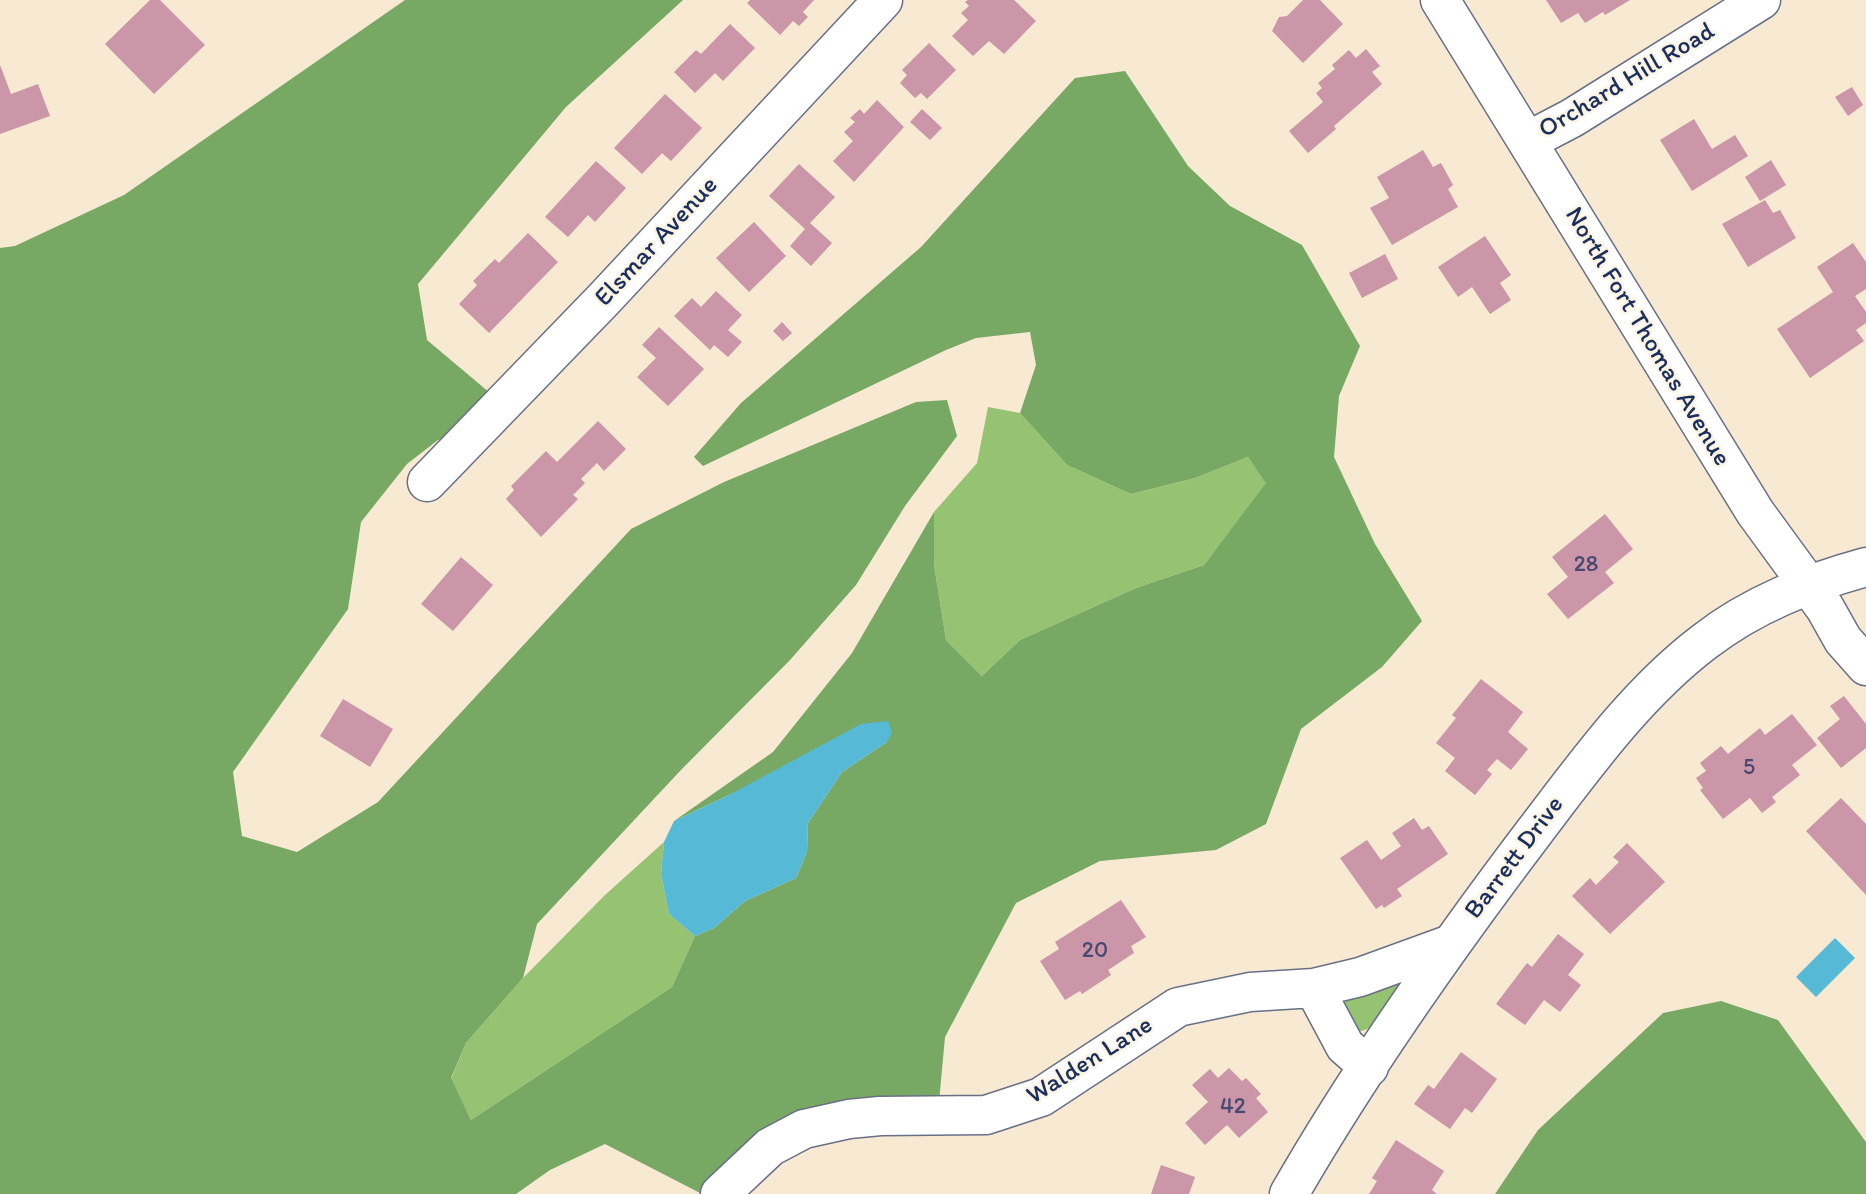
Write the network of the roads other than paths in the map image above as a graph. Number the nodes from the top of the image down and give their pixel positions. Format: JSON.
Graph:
{"nodes":[{"id":1,"x":883,"y":0,"type":"edge"},
{"id":2,"x":1440,"y":0,"type":"edge"},
{"id":3,"x":1761,"y":0,"type":"edge"},
{"id":4,"x":1528,"y":141,"type":"junction"},
{"id":5,"x":428,"y":482,"type":"dead end"},
{"id":6,"x":1866,"y":566,"type":"edge"},
{"id":7,"x":1805,"y":584,"type":"junction"},
{"id":8,"x":1866,"y":666,"type":"edge"},
{"id":9,"x":1448,"y":945,"type":"junction"},
{"id":10,"x":1314,"y":988,"type":"junction"},
{"id":11,"x":1369,"y":1066,"type":"junction"},
{"id":12,"x":720,"y":1194,"type":"edge"},
{"id":13,"x":1289,"y":1194,"type":"edge"}],
"edges":[{"from":1,"to":5,"type":"street","name":"Elsmar Avenue"},
{"from":2,"to":4,"type":"street","name":"North Fort Thomas Avenue"},
{"from":3,"to":4,"type":"street","name":"Orchard Hill Road"},
{"from":4,"to":7,"type":"street","name":"North Fort Thomas Avenue"},
{"from":6,"to":7,"type":"street","name":"Barrett Drive"},
{"from":7,"to":8,"type":"street","name":"North Fort Thomas Avenue"},
{"from":7,"to":9,"type":"street","name":"Barrett Drive"},
{"from":9,"to":10,"type":"street","name":"Walden Lane"},
{"from":9,"to":11,"type":"street","name":"Barrett Drive"},
{"from":10,"to":11,"type":"street"},
{"from":10,"to":12,"type":"street","name":"Walden Lane"},
{"from":11,"to":13,"type":"street","name":"Barrett Drive"}]}
